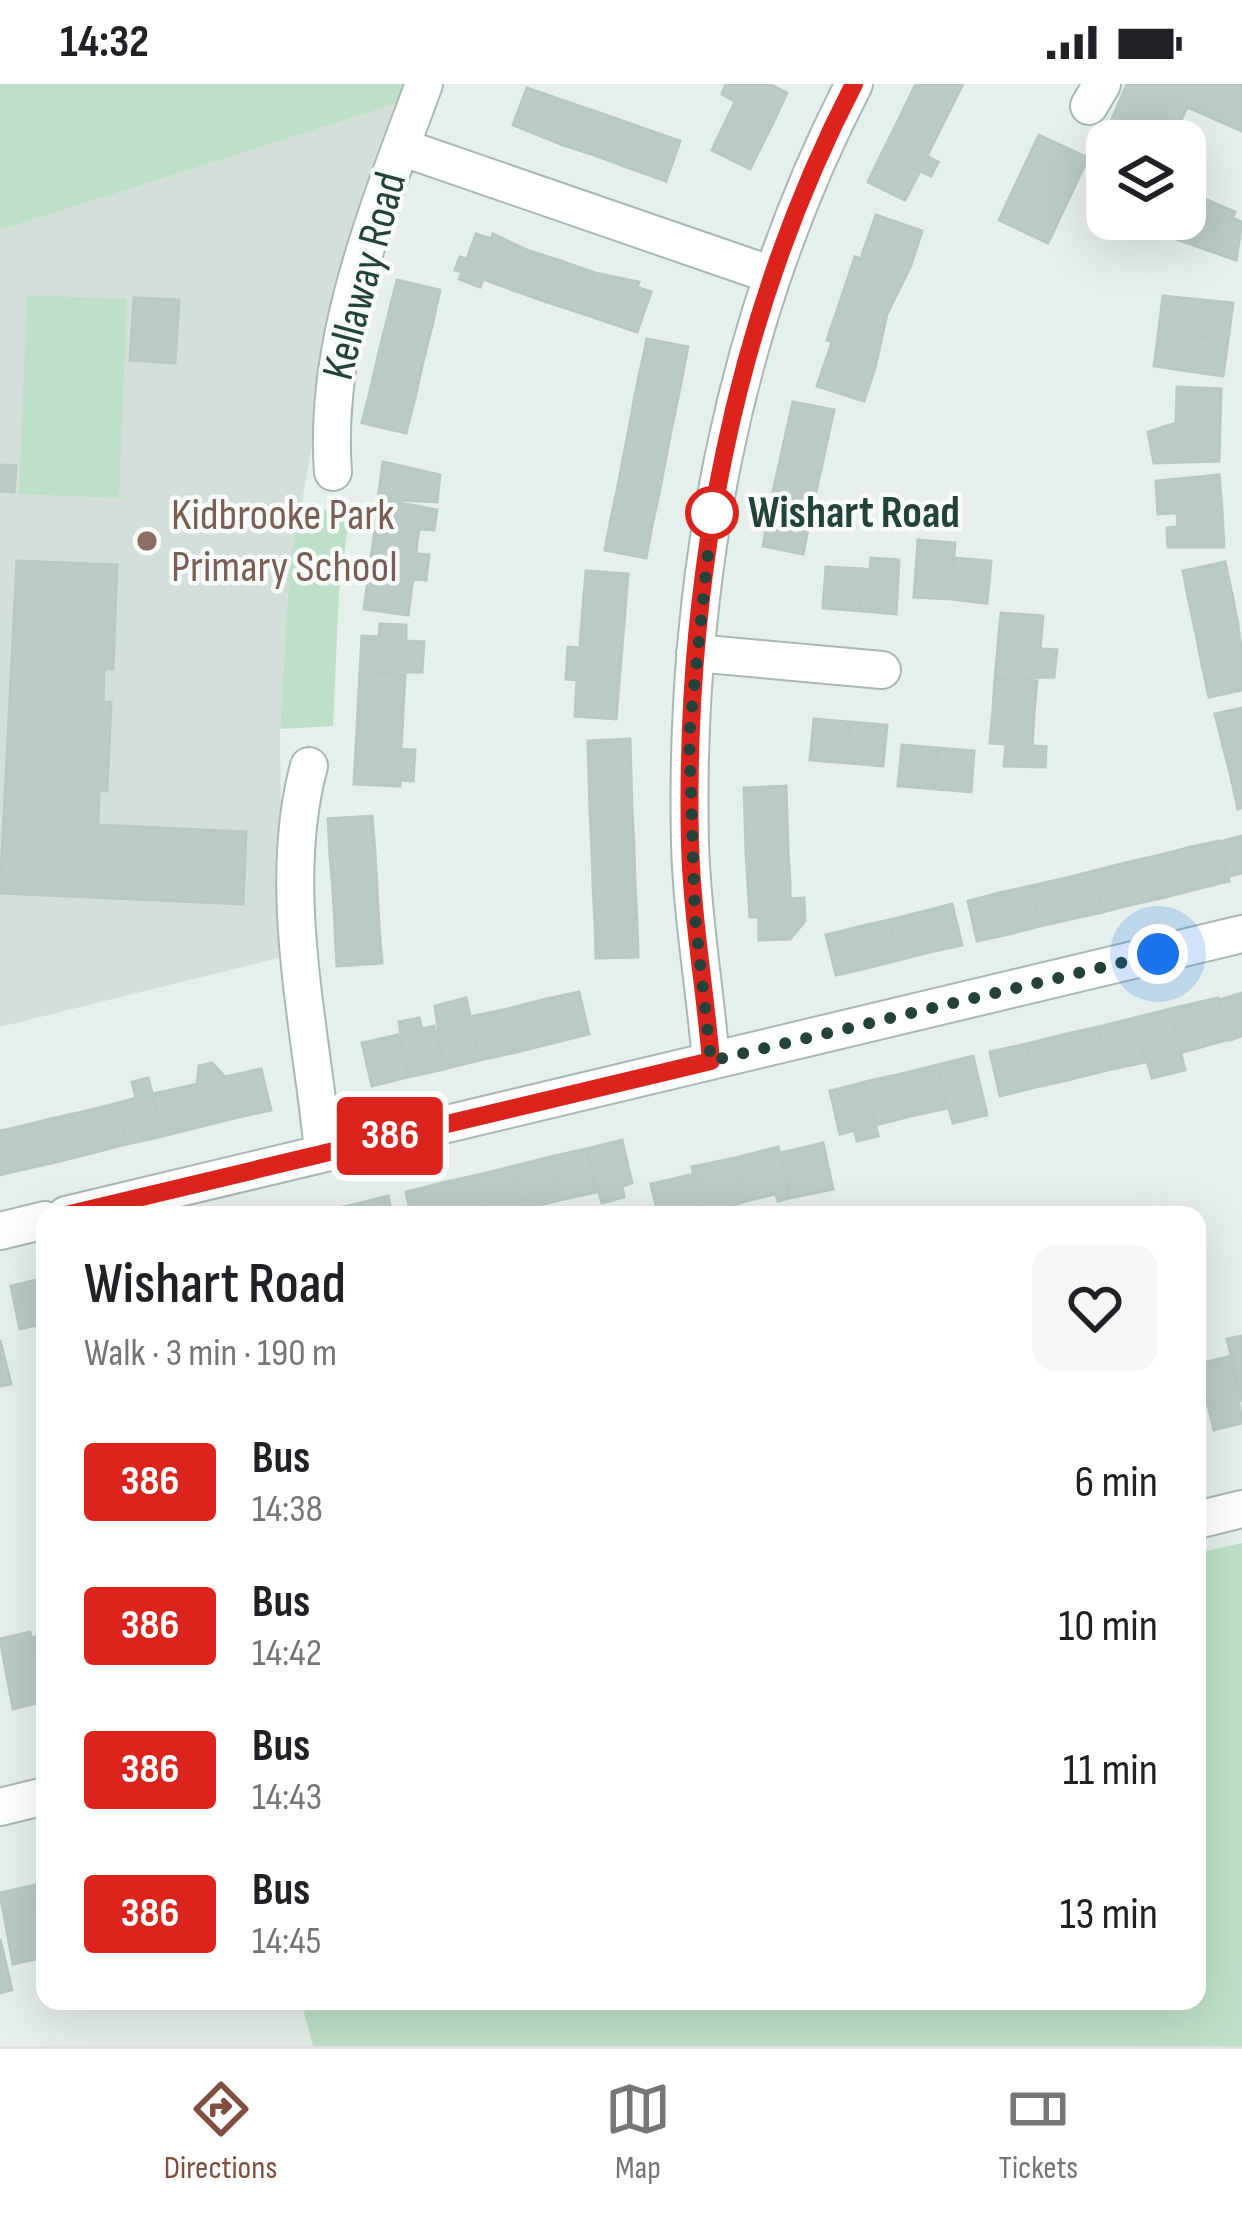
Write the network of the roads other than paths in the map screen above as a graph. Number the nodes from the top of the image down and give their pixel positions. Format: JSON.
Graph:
{"nodes":[{"id":1,"x":424,"y":84,"type":"edge"},
{"id":2,"x":854,"y":84,"type":"edge"},
{"id":3,"x":401,"y":147,"type":"junction"},
{"id":4,"x":772,"y":275,"type":"junction"},
{"id":5,"x":332,"y":472,"type":"dead end"},
{"id":6,"x":694,"y":653,"type":"junction"},
{"id":7,"x":882,"y":670,"type":"dead end"},
{"id":8,"x":310,"y":766,"type":"dead end"},
{"id":9,"x":1242,"y":934,"type":"edge"},
{"id":10,"x":711,"y":1061,"type":"junction"},
{"id":11,"x":323,"y":1151,"type":"junction"},
{"id":12,"x":102,"y":1206,"type":"edge"},
{"id":13,"x":36,"y":1222,"type":"edge"},
{"id":14,"x":0,"y":1232,"type":"edge"},
{"id":15,"x":1242,"y":1509,"type":"edge"},
{"id":16,"x":1206,"y":1518,"type":"edge"},
{"id":17,"x":36,"y":1798,"type":"edge"},
{"id":18,"x":0,"y":1807,"type":"edge"}],
"edges":[{"from":1,"to":3,"type":"street","name":"Kellaway Road"},
{"from":2,"to":4,"type":"street"},
{"from":3,"to":4,"type":"street"},
{"from":3,"to":5,"type":"street","name":"Kellaway Road"},
{"from":4,"to":6,"type":"street"},
{"from":6,"to":7,"type":"street"},
{"from":6,"to":10,"type":"street"},
{"from":8,"to":11,"type":"street"},
{"from":9,"to":10,"type":"street"},
{"from":10,"to":11,"type":"street"},
{"from":11,"to":12,"type":"street"},
{"from":13,"to":14,"type":"street"},
{"from":15,"to":16,"type":"street"},
{"from":17,"to":18,"type":"street"}]}
